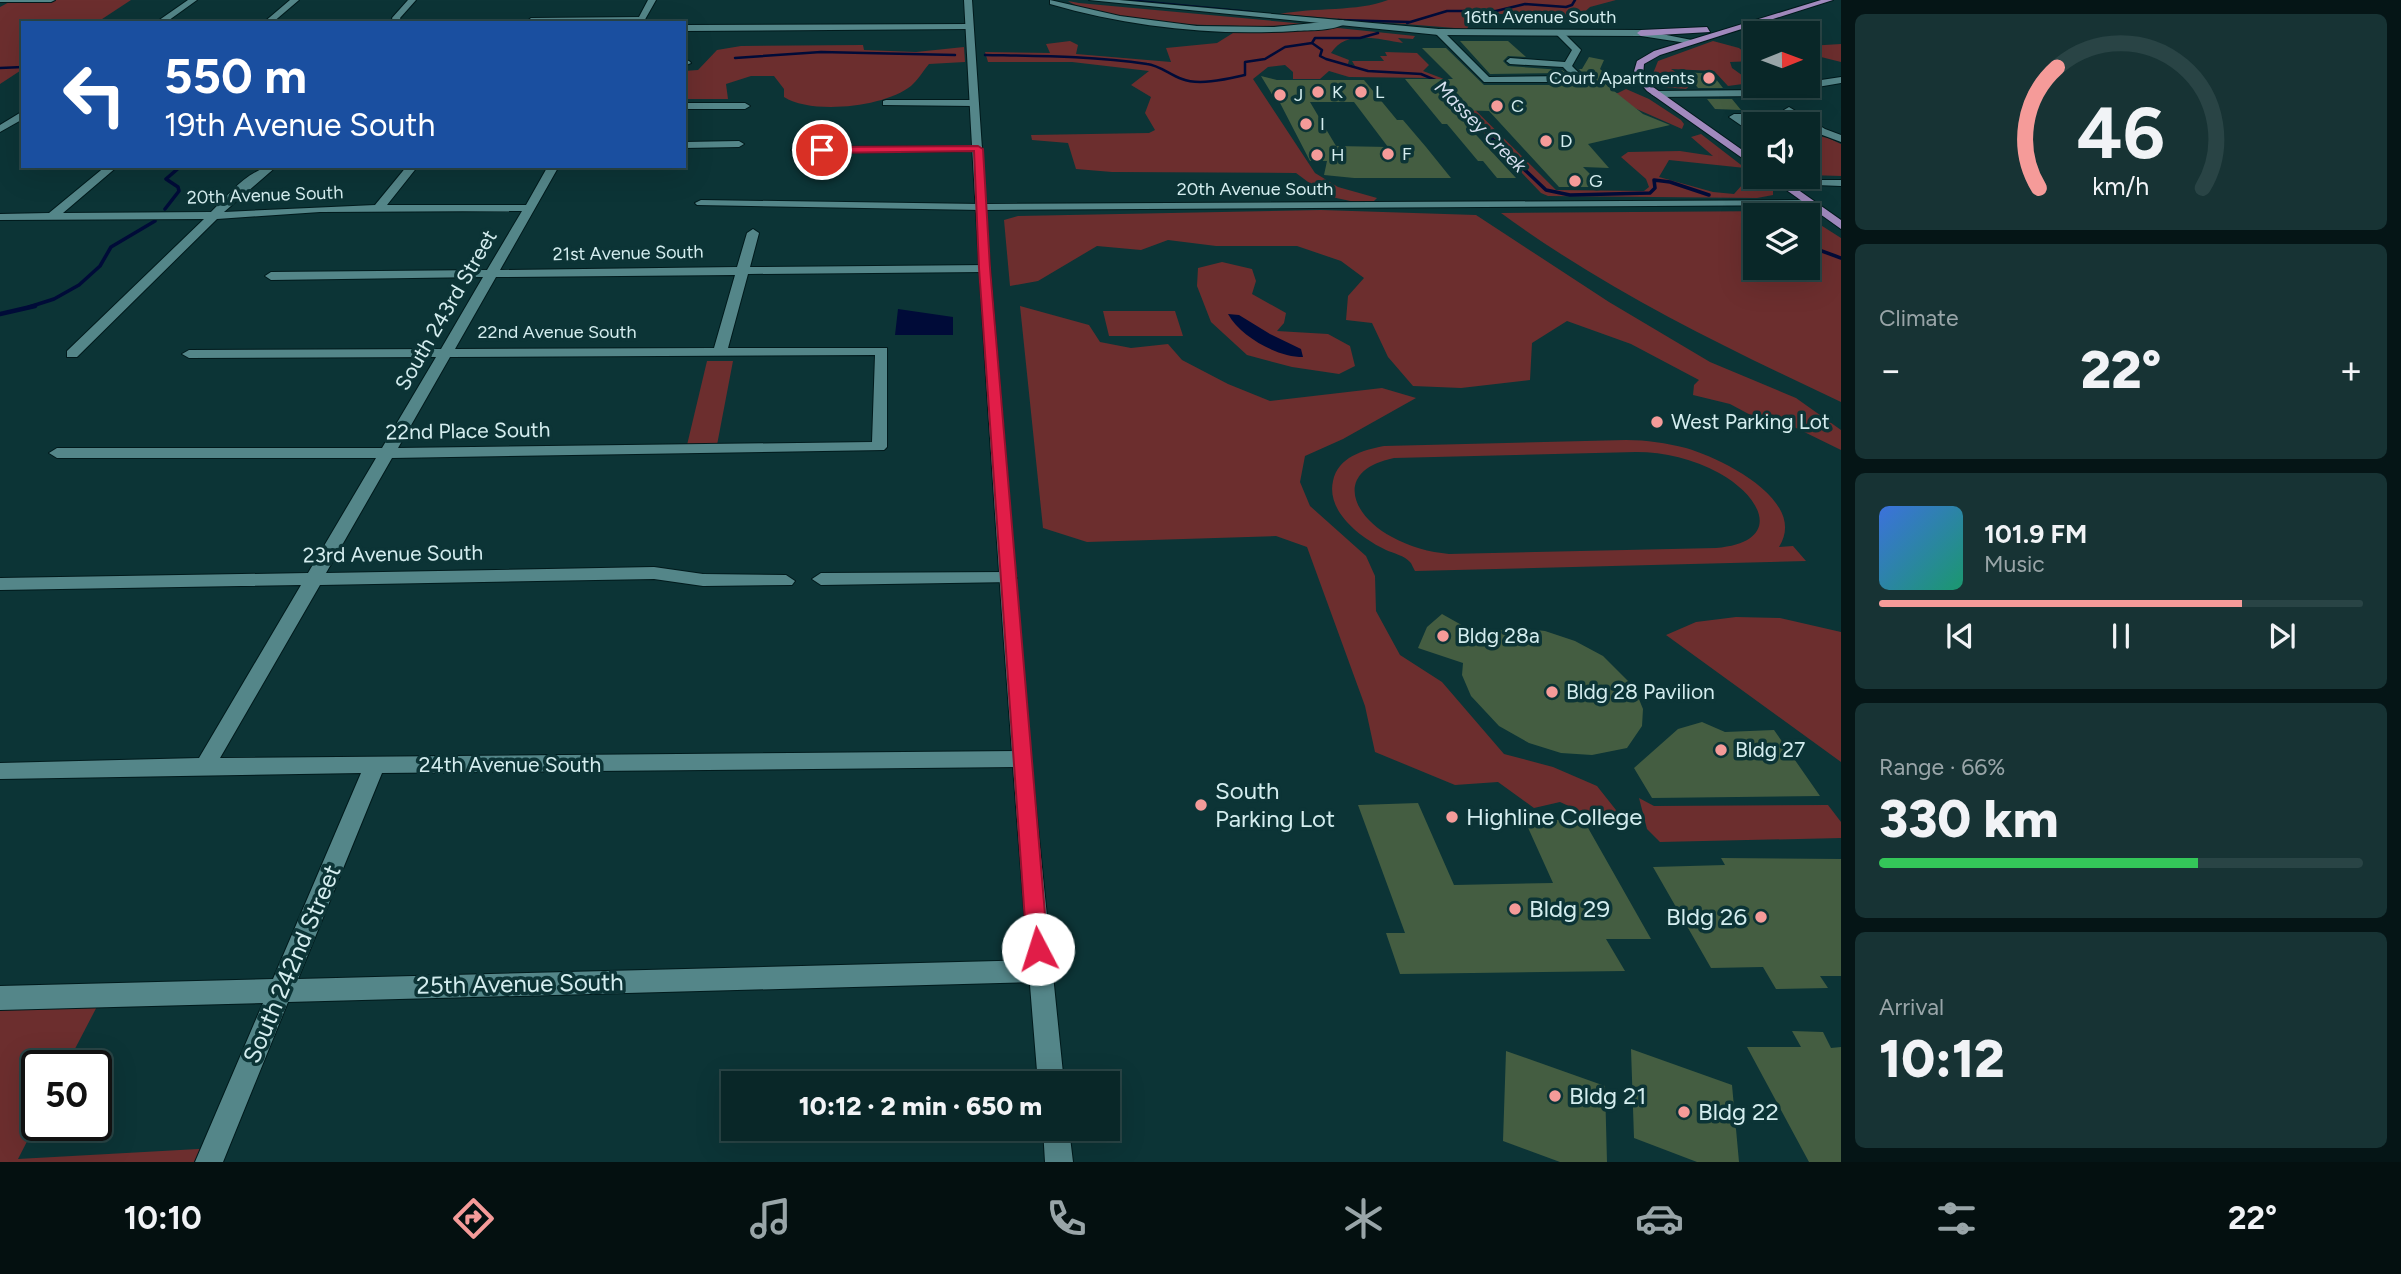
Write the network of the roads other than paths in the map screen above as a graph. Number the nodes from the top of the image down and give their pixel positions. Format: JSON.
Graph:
{"nodes":[{"id":1,"x":0,"y":0,"type":"edge"},
{"id":2,"x":13,"y":0,"type":"edge"},
{"id":3,"x":51,"y":0,"type":"edge"},
{"id":4,"x":193,"y":0,"type":"edge"},
{"id":5,"x":295,"y":0,"type":"edge"},
{"id":6,"x":412,"y":0,"type":"edge"},
{"id":7,"x":652,"y":0,"type":"edge"},
{"id":8,"x":968,"y":0,"type":"edge"},
{"id":9,"x":1093,"y":0,"type":"edge"},
{"id":10,"x":1829,"y":0,"type":"edge"},
{"id":11,"x":1054,"y":2,"type":"edge"},
{"id":12,"x":162,"y":21,"type":"edge"},
{"id":13,"x":269,"y":21,"type":"edge"},
{"id":14,"x":397,"y":21,"type":"edge"},
{"id":15,"x":640,"y":21,"type":"edge"},
{"id":16,"x":1343,"y":23,"type":"junction"},
{"id":17,"x":969,"y":26,"type":"junction"},
{"id":18,"x":686,"y":28,"type":"edge"},
{"id":19,"x":1728,"y":30,"type":"junction"},
{"id":20,"x":1440,"y":32,"type":"junction"},
{"id":21,"x":1641,"y":33,"type":"junction"},
{"id":22,"x":1560,"y":34,"type":"junction"},
{"id":23,"x":1662,"y":35,"type":"junction"},
{"id":24,"x":1693,"y":41,"type":"junction"},
{"id":25,"x":1681,"y":45,"type":"junction"},
{"id":26,"x":1510,"y":61,"type":"dead end"},
{"id":27,"x":1567,"y":65,"type":"junction"},
{"id":28,"x":1841,"y":80,"type":"edge"},
{"id":29,"x":1820,"y":84,"type":"edge"},
{"id":30,"x":1743,"y":93,"type":"edge"},
{"id":31,"x":1656,"y":94,"type":"junction"},
{"id":32,"x":1771,"y":98,"type":"edge"},
{"id":33,"x":886,"y":103,"type":"dead end"},
{"id":34,"x":974,"y":103,"type":"junction"},
{"id":35,"x":686,"y":106,"type":"edge"},
{"id":36,"x":746,"y":106,"type":"dead end"},
{"id":37,"x":1791,"y":112,"type":"edge"},
{"id":38,"x":21,"y":115,"type":"edge"},
{"id":39,"x":1743,"y":117,"type":"edge"},
{"id":40,"x":1743,"y":123,"type":"edge"},
{"id":41,"x":0,"y":129,"type":"edge"},
{"id":42,"x":1820,"y":130,"type":"edge"},
{"id":43,"x":1841,"y":139,"type":"edge"},
{"id":44,"x":739,"y":144,"type":"dead end"},
{"id":45,"x":686,"y":145,"type":"edge"},
{"id":46,"x":978,"y":149,"type":"junction"},
{"id":47,"x":796,"y":150,"type":"dead end"},
{"id":48,"x":1743,"y":156,"type":"edge"},
{"id":49,"x":111,"y":168,"type":"edge"},
{"id":50,"x":269,"y":168,"type":"edge"},
{"id":51,"x":411,"y":168,"type":"edge"},
{"id":52,"x":553,"y":168,"type":"edge"},
{"id":53,"x":101,"y":176,"type":"junction"},
{"id":54,"x":84,"y":177,"type":"dead end"},
{"id":55,"x":1820,"y":183,"type":"dead end"},
{"id":56,"x":1841,"y":183,"type":"edge"},
{"id":57,"x":1790,"y":189,"type":"edge"},
{"id":58,"x":701,"y":203,"type":"dead end"},
{"id":59,"x":1743,"y":203,"type":"edge"},
{"id":60,"x":1809,"y":203,"type":"edge"},
{"id":61,"x":762,"y":205,"type":"junction"},
{"id":62,"x":981,"y":207,"type":"junction"},
{"id":63,"x":379,"y":208,"type":"junction"},
{"id":64,"x":531,"y":208,"type":"junction"},
{"id":65,"x":1820,"y":211,"type":"edge"},
{"id":66,"x":214,"y":215,"type":"junction"},
{"id":67,"x":0,"y":216,"type":"edge"},
{"id":68,"x":51,"y":217,"type":"junction"},
{"id":69,"x":758,"y":218,"type":"dead end"},
{"id":70,"x":1841,"y":225,"type":"edge"},
{"id":71,"x":753,"y":233,"type":"dead end"},
{"id":72,"x":984,"y":268,"type":"junction"},
{"id":73,"x":745,"y":269,"type":"junction"},
{"id":74,"x":493,"y":272,"type":"junction"},
{"id":75,"x":271,"y":275,"type":"dead end"},
{"id":76,"x":720,"y":351,"type":"junction"},
{"id":77,"x":447,"y":352,"type":"junction"},
{"id":78,"x":72,"y":354,"type":"dead end"},
{"id":79,"x":189,"y":354,"type":"dead end"},
{"id":80,"x":879,"y":447,"type":"joint"},
{"id":81,"x":57,"y":453,"type":"dead end"},
{"id":82,"x":387,"y":453,"type":"junction"},
{"id":83,"x":316,"y":578,"type":"junction"},
{"id":84,"x":1008,"y":578,"type":"junction"},
{"id":85,"x":821,"y":579,"type":"dead end"},
{"id":86,"x":786,"y":581,"type":"dead end"},
{"id":87,"x":0,"y":584,"type":"edge"},
{"id":88,"x":1021,"y":759,"type":"junction"},
{"id":89,"x":375,"y":765,"type":"junction"},
{"id":90,"x":205,"y":766,"type":"junction"},
{"id":91,"x":0,"y":771,"type":"edge"},
{"id":92,"x":1040,"y":971,"type":"junction"},
{"id":93,"x":281,"y":990,"type":"junction"},
{"id":94,"x":0,"y":998,"type":"edge"},
{"id":95,"x":1050,"y":1071,"type":"edge"},
{"id":96,"x":1057,"y":1141,"type":"edge"},
{"id":97,"x":209,"y":1162,"type":"edge"},
{"id":98,"x":1059,"y":1162,"type":"edge"}],
"edges":[{"from":1,"to":2,"type":"street"},
{"from":2,"to":3,"type":"street"},
{"from":4,"to":12,"type":"street"},
{"from":5,"to":13,"type":"street"},
{"from":6,"to":14,"type":"street"},
{"from":7,"to":15,"type":"street"},
{"from":8,"to":17,"type":"street"},
{"from":9,"to":16,"type":"street","name":"16th Avenue South"},
{"from":10,"to":19,"type":"main road"},
{"from":11,"to":16,"type":"street"},
{"from":16,"to":20,"type":"street","name":"16th Avenue South"},
{"from":17,"to":18,"type":"street"},
{"from":17,"to":34,"type":"street"},
{"from":19,"to":21,"type":"main road"},
{"from":19,"to":24,"type":"main road"},
{"from":20,"to":22,"type":"street","name":"16th Avenue South"},
{"from":20,"to":27,"type":"street"},
{"from":21,"to":22,"type":"street","name":"16th Avenue South"},
{"from":21,"to":23,"type":"street","name":"16th Avenue South"},
{"from":22,"to":27,"type":"street"},
{"from":23,"to":24,"type":"street","name":"16th Avenue South"},
{"from":23,"to":25,"type":"main road"},
{"from":24,"to":25,"type":"main road"},
{"from":25,"to":31,"type":"main road"},
{"from":26,"to":27,"type":"street"},
{"from":28,"to":29,"type":"street"},
{"from":30,"to":31,"type":"street"},
{"from":31,"to":48,"type":"main road"},
{"from":32,"to":37,"type":"street"},
{"from":33,"to":34,"type":"street"},
{"from":34,"to":46,"type":"street"},
{"from":35,"to":36,"type":"street"},
{"from":38,"to":41,"type":"street"},
{"from":39,"to":40,"type":"street"},
{"from":42,"to":43,"type":"street"},
{"from":44,"to":45,"type":"street"},
{"from":46,"to":47,"type":"street"},
{"from":46,"to":62,"type":"street"},
{"from":49,"to":53,"type":"street"},
{"from":50,"to":66,"type":"street"},
{"from":51,"to":63,"type":"street"},
{"from":52,"to":64,"type":"street","name":"South 243rd Street"},
{"from":53,"to":54,"type":"street"},
{"from":53,"to":68,"type":"street"},
{"from":55,"to":56,"type":"street"},
{"from":57,"to":60,"type":"main road"},
{"from":58,"to":61,"type":"street","name":"20th Avenue South"},
{"from":59,"to":62,"type":"street","name":"20th Avenue South"},
{"from":61,"to":62,"type":"street","name":"20th Avenue South"},
{"from":61,"to":69,"type":"street"},
{"from":62,"to":72,"type":"street"},
{"from":63,"to":64,"type":"street","name":"20th Avenue South"},
{"from":63,"to":66,"type":"street","name":"20th Avenue South"},
{"from":64,"to":74,"type":"street","name":"South 243rd Street"},
{"from":65,"to":70,"type":"main road"},
{"from":66,"to":68,"type":"street","name":"20th Avenue South"},
{"from":66,"to":78,"type":"street"},
{"from":67,"to":68,"type":"street","name":"20th Avenue South"},
{"from":71,"to":73,"type":"street"},
{"from":72,"to":73,"type":"street","name":"21st Avenue South"},
{"from":72,"to":84,"type":"street"},
{"from":73,"to":74,"type":"street","name":"21st Avenue South"},
{"from":73,"to":76,"type":"street"},
{"from":74,"to":75,"type":"street","name":"21st Avenue South"},
{"from":74,"to":77,"type":"street","name":"South 243rd Street"},
{"from":76,"to":77,"type":"street","name":"22nd Avenue South"},
{"from":76,"to":80,"type":"street","name":"22nd Avenue South"},
{"from":77,"to":79,"type":"street","name":"22nd Avenue South"},
{"from":77,"to":82,"type":"street","name":"South 243rd Street"},
{"from":80,"to":82,"type":"street","name":"22nd Place South"},
{"from":81,"to":82,"type":"street","name":"22nd Place South"},
{"from":82,"to":83,"type":"street","name":"South 243rd Street"},
{"from":83,"to":86,"type":"street","name":"23rd Avenue South"},
{"from":83,"to":87,"type":"street","name":"23rd Avenue South"},
{"from":83,"to":90,"type":"street","name":"South 243rd Street"},
{"from":84,"to":85,"type":"street"},
{"from":84,"to":88,"type":"street"},
{"from":88,"to":89,"type":"street","name":"24th Avenue South"},
{"from":88,"to":92,"type":"street"},
{"from":89,"to":90,"type":"street","name":"24th Avenue South"},
{"from":89,"to":93,"type":"street","name":"South 242nd Street"},
{"from":90,"to":91,"type":"street","name":"24th Avenue South"},
{"from":92,"to":93,"type":"street","name":"25th Avenue South"},
{"from":92,"to":95,"type":"street"},
{"from":93,"to":94,"type":"street","name":"25th Avenue South"},
{"from":93,"to":97,"type":"street","name":"South 242nd Street"},
{"from":96,"to":98,"type":"street"}]}
